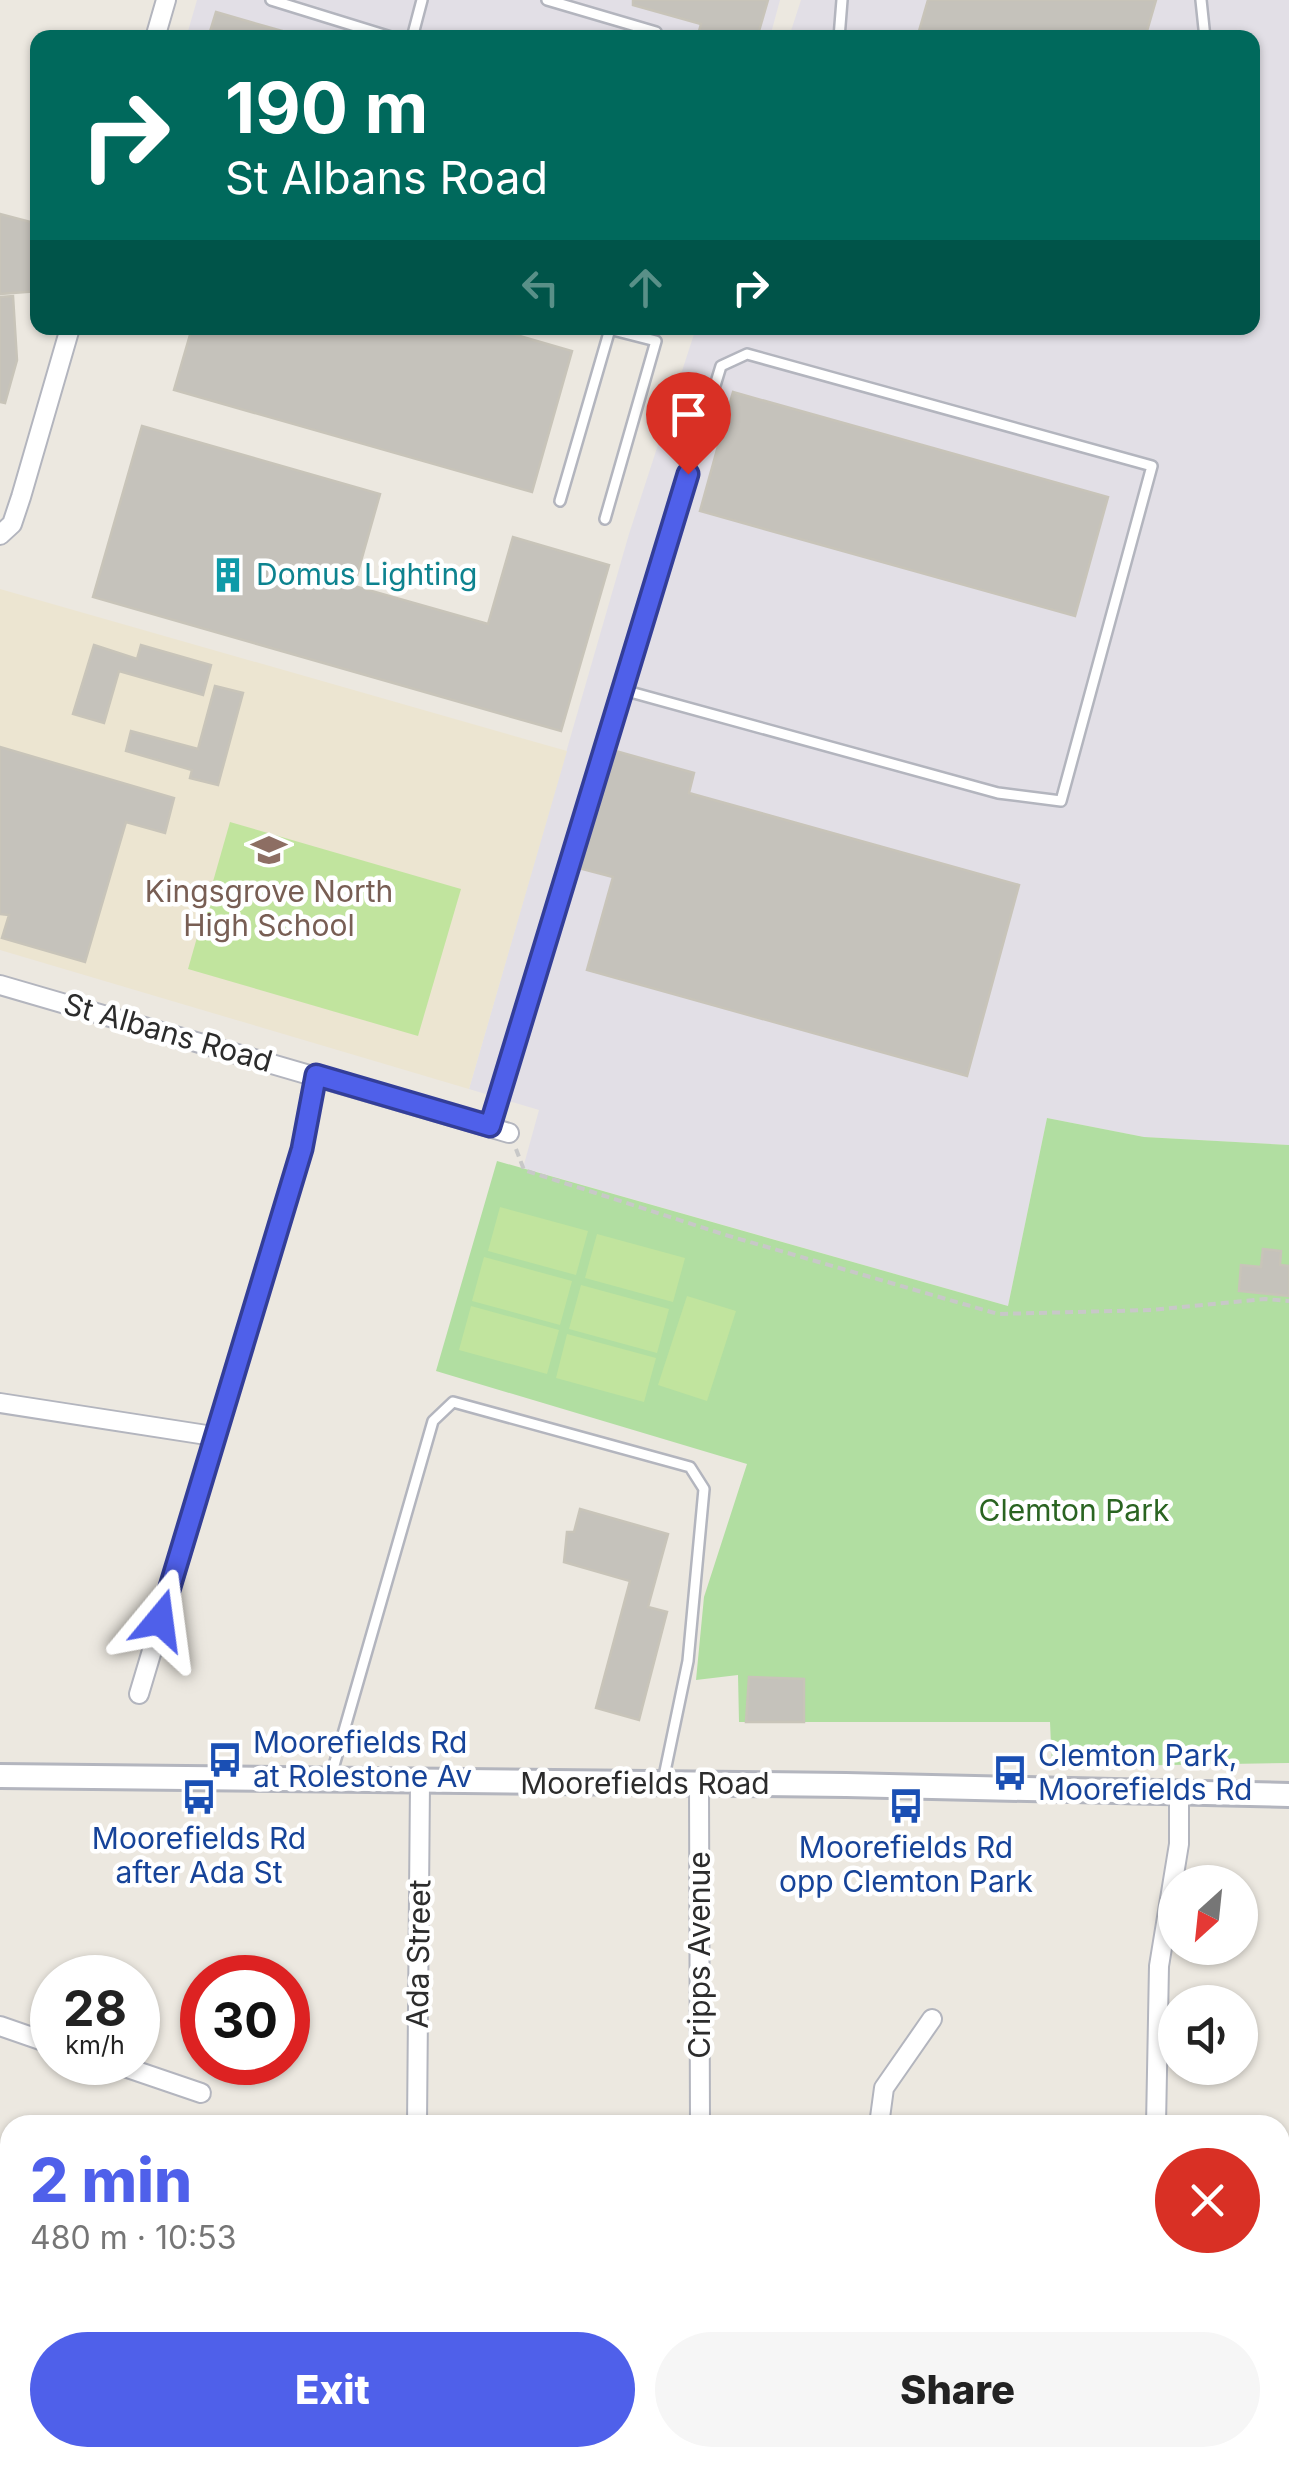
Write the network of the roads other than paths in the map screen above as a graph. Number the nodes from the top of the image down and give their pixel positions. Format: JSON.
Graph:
{"nodes":[{"id":1,"x":166,"y":0,"type":"edge"},
{"id":2,"x":271,"y":0,"type":"edge"},
{"id":3,"x":422,"y":0,"type":"edge"},
{"id":4,"x":546,"y":0,"type":"edge"},
{"id":5,"x":842,"y":0,"type":"edge"},
{"id":6,"x":1201,"y":0,"type":"edge"},
{"id":7,"x":157,"y":30,"type":"edge"},
{"id":8,"x":368,"y":30,"type":"edge"},
{"id":9,"x":414,"y":30,"type":"edge"},
{"id":10,"x":649,"y":30,"type":"edge"},
{"id":11,"x":840,"y":30,"type":"edge"},
{"id":12,"x":1203,"y":30,"type":"edge"},
{"id":13,"x":68,"y":335,"type":"edge"},
{"id":14,"x":606,"y":335,"type":"edge"},
{"id":15,"x":634,"y":335,"type":"edge"},
{"id":16,"x":560,"y":501,"type":"dead end"},
{"id":17,"x":606,"y":519,"type":"dead end"},
{"id":18,"x":0,"y":535,"type":"edge"},
{"id":19,"x":623,"y":690,"type":"junction"},
{"id":20,"x":0,"y":985,"type":"edge"},
{"id":21,"x":316,"y":1075,"type":"junction"},
{"id":22,"x":490,"y":1126,"type":"junction"},
{"id":23,"x":509,"y":1133,"type":"road end"},
{"id":24,"x":0,"y":1403,"type":"edge"},
{"id":25,"x":214,"y":1436,"type":"junction"},
{"id":26,"x":139,"y":1694,"type":"dead end"},
{"id":27,"x":0,"y":1776,"type":"edge"},
{"id":28,"x":330,"y":1780,"type":"junction"},
{"id":29,"x":420,"y":1782,"type":"junction"},
{"id":30,"x":663,"y":1784,"type":"junction"},
{"id":31,"x":700,"y":1785,"type":"junction"},
{"id":32,"x":1178,"y":1794,"type":"junction"},
{"id":33,"x":1289,"y":1795,"type":"edge"},
{"id":34,"x":932,"y":2020,"type":"dead end"},
{"id":35,"x":0,"y":2026,"type":"edge"},
{"id":36,"x":30,"y":2036,"type":"edge"},
{"id":37,"x":160,"y":2079,"type":"edge"},
{"id":38,"x":202,"y":2093,"type":"dead end"},
{"id":39,"x":417,"y":2115,"type":"edge"},
{"id":40,"x":700,"y":2115,"type":"edge"},
{"id":41,"x":880,"y":2115,"type":"edge"},
{"id":42,"x":1156,"y":2115,"type":"edge"}],
"edges":[{"from":1,"to":7,"type":"street"},
{"from":2,"to":8,"type":"lane"},
{"from":3,"to":9,"type":"lane"},
{"from":4,"to":10,"type":"lane"},
{"from":5,"to":11,"type":"lane"},
{"from":6,"to":12,"type":"lane"},
{"from":13,"to":18,"type":"street"},
{"from":14,"to":16,"type":"lane"},
{"from":15,"to":17,"type":"lane"},
{"from":19,"to":19,"type":"lane"},
{"from":19,"to":22,"type":"lane"},
{"from":20,"to":21,"type":"street","name":"St Albans Road"},
{"from":21,"to":22,"type":"street","name":"St Albans Road"},
{"from":21,"to":25,"type":"street"},
{"from":22,"to":23,"type":"street","name":"St Albans Road"},
{"from":24,"to":25,"type":"street"},
{"from":25,"to":26,"type":"street"},
{"from":27,"to":28,"type":"main road","name":"Moorefields Road"},
{"from":28,"to":29,"type":"main road","name":"Moorefields Road"},
{"from":28,"to":30,"type":"lane"},
{"from":29,"to":30,"type":"main road","name":"Moorefields Road"},
{"from":29,"to":39,"type":"street","name":"Ada Street"},
{"from":30,"to":31,"type":"main road","name":"Moorefields Road"},
{"from":31,"to":32,"type":"main road","name":"Moorefields Road"},
{"from":31,"to":40,"type":"street","name":"Cripps Avenue"},
{"from":32,"to":33,"type":"main road","name":"Moorefields Road"},
{"from":32,"to":42,"type":"street"},
{"from":34,"to":41,"type":"street"},
{"from":35,"to":36,"type":"street"},
{"from":37,"to":38,"type":"street"}]}
